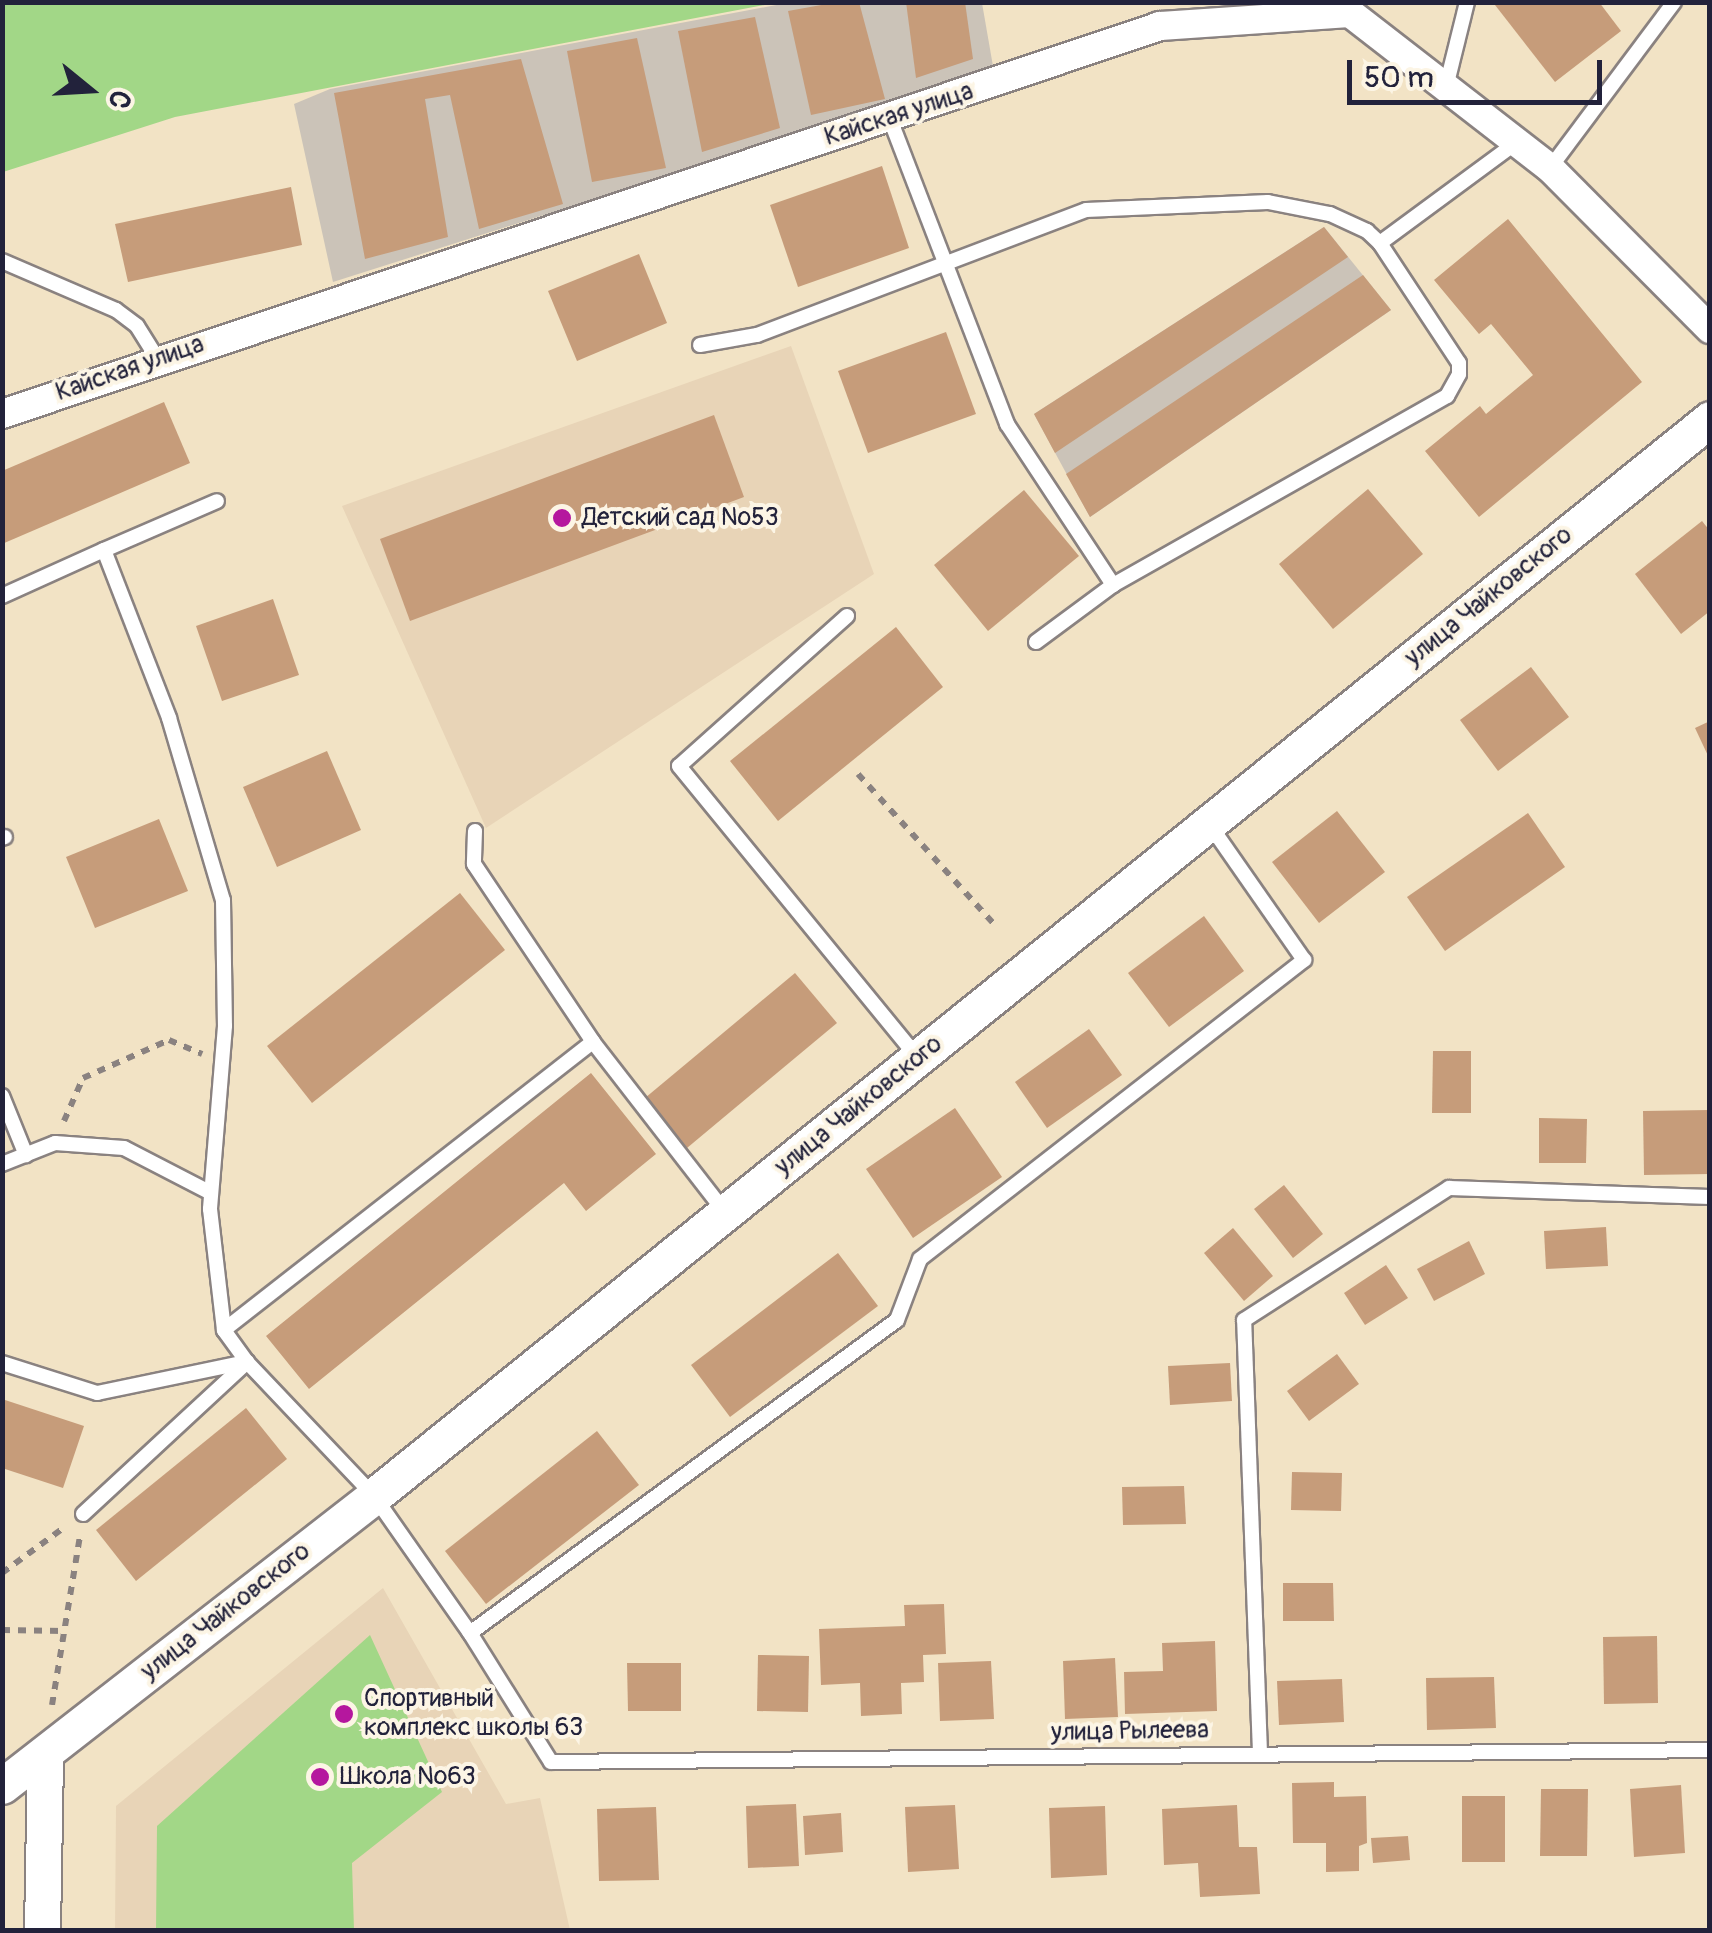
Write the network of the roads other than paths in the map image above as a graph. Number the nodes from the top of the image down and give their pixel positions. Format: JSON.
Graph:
{"nodes":[{"id":1,"x":1467,"y":2,"type":"edge"},
{"id":2,"x":1674,"y":2,"type":"edge"},
{"id":3,"x":1446,"y":87,"type":"junction"},
{"id":4,"x":890,"y":119,"type":"junction"},
{"id":5,"x":1518,"y":142,"type":"junction"},
{"id":6,"x":1550,"y":168,"type":"junction"},
{"id":7,"x":1380,"y":243,"type":"junction"},
{"id":8,"x":2,"y":261,"type":"edge"},
{"id":9,"x":946,"y":263,"type":"junction"},
{"id":10,"x":1710,"y":329,"type":"edge"},
{"id":11,"x":700,"y":345,"type":"dead end"},
{"id":12,"x":158,"y":359,"type":"junction"},
{"id":13,"x":2,"y":414,"type":"edge"},
{"id":14,"x":1710,"y":419,"type":"edge"},
{"id":15,"x":217,"y":501,"type":"dead end"},
{"id":16,"x":104,"y":550,"type":"junction"},
{"id":17,"x":1114,"y":585,"type":"junction"},
{"id":18,"x":2,"y":596,"type":"edge"},
{"id":19,"x":847,"y":616,"type":"dead end"},
{"id":20,"x":1036,"y":642,"type":"dead end"},
{"id":21,"x":1208,"y":824,"type":"junction"},
{"id":22,"x":475,"y":831,"type":"dead end"},
{"id":23,"x":594,"y":1042,"type":"junction"},
{"id":24,"x":918,"y":1058,"type":"junction"},
{"id":25,"x":2,"y":1096,"type":"edge"},
{"id":26,"x":26,"y":1154,"type":"junction"},
{"id":27,"x":2,"y":1164,"type":"edge"},
{"id":28,"x":211,"y":1193,"type":"junction"},
{"id":29,"x":1710,"y":1196,"type":"edge"},
{"id":30,"x":726,"y":1213,"type":"junction"},
{"id":31,"x":224,"y":1330,"type":"junction"},
{"id":32,"x":247,"y":1362,"type":"junction"},
{"id":33,"x":2,"y":1364,"type":"edge"},
{"id":34,"x":374,"y":1496,"type":"junction"},
{"id":35,"x":83,"y":1514,"type":"road end"},
{"id":36,"x":470,"y":1633,"type":"junction"},
{"id":37,"x":1710,"y":1750,"type":"edge"},
{"id":38,"x":1260,"y":1753,"type":"junction"},
{"id":39,"x":44,"y":1754,"type":"junction"},
{"id":40,"x":2,"y":1786,"type":"edge"},
{"id":41,"x":42,"y":1930,"type":"edge"}],
"edges":[{"from":1,"to":3,"type":"lane"},
{"from":2,"to":6,"type":"lane"},
{"from":3,"to":4,"type":"street","name":"Кайская улица"},
{"from":3,"to":5,"type":"street","name":"Кайская улица"},
{"from":4,"to":9,"type":"lane"},
{"from":4,"to":12,"type":"street","name":"Кайская улица"},
{"from":5,"to":6,"type":"street","name":"Кайская улица"},
{"from":5,"to":7,"type":"lane"},
{"from":6,"to":10,"type":"street","name":"Кайская улица"},
{"from":7,"to":9,"type":"lane"},
{"from":7,"to":17,"type":"lane"},
{"from":8,"to":12,"type":"lane"},
{"from":9,"to":11,"type":"lane"},
{"from":9,"to":17,"type":"lane"},
{"from":12,"to":13,"type":"street","name":"Кайская улица"},
{"from":14,"to":21,"type":"street","name":"улица Чайковского"},
{"from":15,"to":16,"type":"lane"},
{"from":16,"to":18,"type":"lane"},
{"from":16,"to":28,"type":"lane"},
{"from":17,"to":20,"type":"lane"},
{"from":19,"to":24,"type":"lane"},
{"from":21,"to":24,"type":"street","name":"улица Чайковского"},
{"from":21,"to":36,"type":"lane"},
{"from":22,"to":23,"type":"lane"},
{"from":23,"to":30,"type":"lane"},
{"from":23,"to":31,"type":"lane"},
{"from":24,"to":30,"type":"street","name":"улица Чайковского"},
{"from":25,"to":26,"type":"lane"},
{"from":26,"to":27,"type":"lane"},
{"from":26,"to":28,"type":"lane"},
{"from":28,"to":31,"type":"lane"},
{"from":29,"to":38,"type":"lane"},
{"from":30,"to":34,"type":"street","name":"улица Чайковского"},
{"from":31,"to":32,"type":"lane"},
{"from":32,"to":33,"type":"lane"},
{"from":32,"to":34,"type":"lane"},
{"from":32,"to":35,"type":"lane"},
{"from":34,"to":36,"type":"lane"},
{"from":34,"to":39,"type":"street","name":"улица Чайковского"},
{"from":36,"to":38,"type":"lane","name":"улица Рылеева"},
{"from":37,"to":38,"type":"lane","name":"улица Рылеева"},
{"from":39,"to":40,"type":"street","name":"улица Чайковского"},
{"from":39,"to":41,"type":"street"}]}
